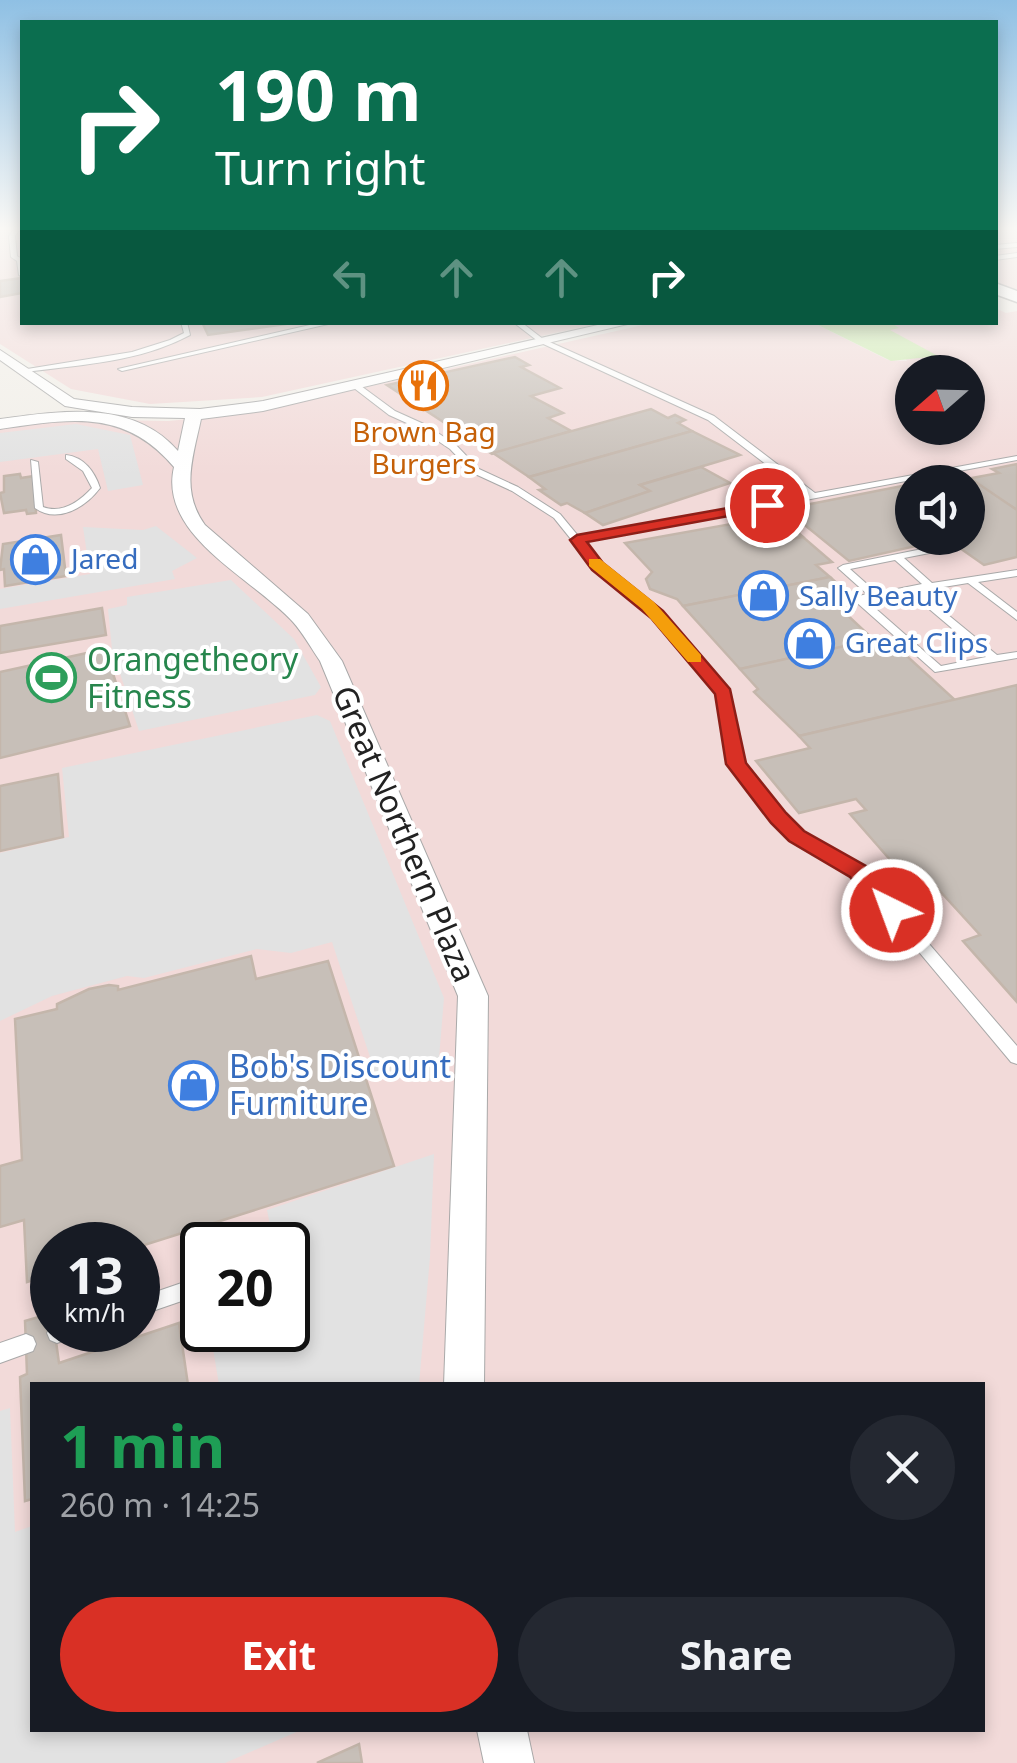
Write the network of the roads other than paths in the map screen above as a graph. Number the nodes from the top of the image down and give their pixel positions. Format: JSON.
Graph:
{"nodes":[{"id":1,"x":185,"y":325,"type":"edge"},
{"id":2,"x":320,"y":325,"type":"edge"},
{"id":3,"x":520,"y":325,"type":"edge"},
{"id":4,"x":616,"y":325,"type":"edge"},
{"id":5,"x":542,"y":341,"type":"junction"},
{"id":6,"x":0,"y":354,"type":"edge"},
{"id":7,"x":122,"y":369,"type":"dead end"},
{"id":8,"x":25,"y":370,"type":"junction"},
{"id":9,"x":354,"y":385,"type":"junction"},
{"id":10,"x":67,"y":402,"type":"junction"},
{"id":11,"x":91,"y":408,"type":"junction"},
{"id":12,"x":0,"y":410,"type":"edge"},
{"id":13,"x":194,"y":414,"type":"junction"},
{"id":14,"x":0,"y":421,"type":"edge"},
{"id":15,"x":68,"y":457,"type":"dead end"},
{"id":16,"x":1017,"y":458,"type":"edge"},
{"id":17,"x":34,"y":462,"type":"dead end"},
{"id":18,"x":182,"y":466,"type":"junction"},
{"id":19,"x":813,"y":496,"type":"junction"},
{"id":20,"x":577,"y":540,"type":"junction"},
{"id":21,"x":907,"y":555,"type":"edge"},
{"id":22,"x":897,"y":557,"type":"junction"},
{"id":23,"x":1017,"y":573,"type":"edge"},
{"id":24,"x":968,"y":579,"type":"junction"},
{"id":25,"x":930,"y":586,"type":"junction"},
{"id":26,"x":911,"y":589,"type":"junction"},
{"id":27,"x":875,"y":596,"type":"junction"},
{"id":28,"x":1017,"y":617,"type":"edge"},
{"id":29,"x":1017,"y":655,"type":"edge"},
{"id":30,"x":995,"y":659,"type":"junction"},
{"id":31,"x":1017,"y":1057,"type":"edge"},
{"id":32,"x":26,"y":1344,"type":"dead end"},
{"id":33,"x":0,"y":1352,"type":"edge"},
{"id":34,"x":464,"y":1382,"type":"edge"},
{"id":35,"x":502,"y":1732,"type":"edge"},
{"id":36,"x":509,"y":1763,"type":"edge"}],
"edges":[{"from":1,"to":8,"type":"lane"},
{"from":2,"to":7,"type":"lane"},
{"from":3,"to":5,"type":"lane"},
{"from":4,"to":5,"type":"street"},
{"from":5,"to":9,"type":"street"},
{"from":5,"to":19,"type":"lane"},
{"from":6,"to":8,"type":"street"},
{"from":8,"to":10,"type":"street"},
{"from":9,"to":13,"type":"street"},
{"from":9,"to":20,"type":"lane"},
{"from":10,"to":11,"type":"street"},
{"from":10,"to":12,"type":"street"},
{"from":11,"to":13,"type":"street"},
{"from":11,"to":14,"type":"street"},
{"from":13,"to":18,"type":"street","name":"Great Northern Plaza"},
{"from":14,"to":18,"type":"street"},
{"from":15,"to":17,"type":"lane"},
{"from":16,"to":19,"type":"lane"},
{"from":18,"to":34,"type":"street","name":"Great Northern Plaza"},
{"from":19,"to":20,"type":"lane"},
{"from":20,"to":31,"type":"lane"},
{"from":21,"to":22,"type":"lane"},
{"from":22,"to":25,"type":"lane"},
{"from":22,"to":27,"type":"lane"},
{"from":23,"to":24,"type":"lane"},
{"from":24,"to":25,"type":"lane"},
{"from":24,"to":28,"type":"lane"},
{"from":25,"to":26,"type":"lane"},
{"from":26,"to":27,"type":"lane"},
{"from":26,"to":30,"type":"lane"},
{"from":27,"to":30,"type":"lane"},
{"from":29,"to":30,"type":"lane"},
{"from":32,"to":33,"type":"lane"},
{"from":35,"to":36,"type":"street"}]}
